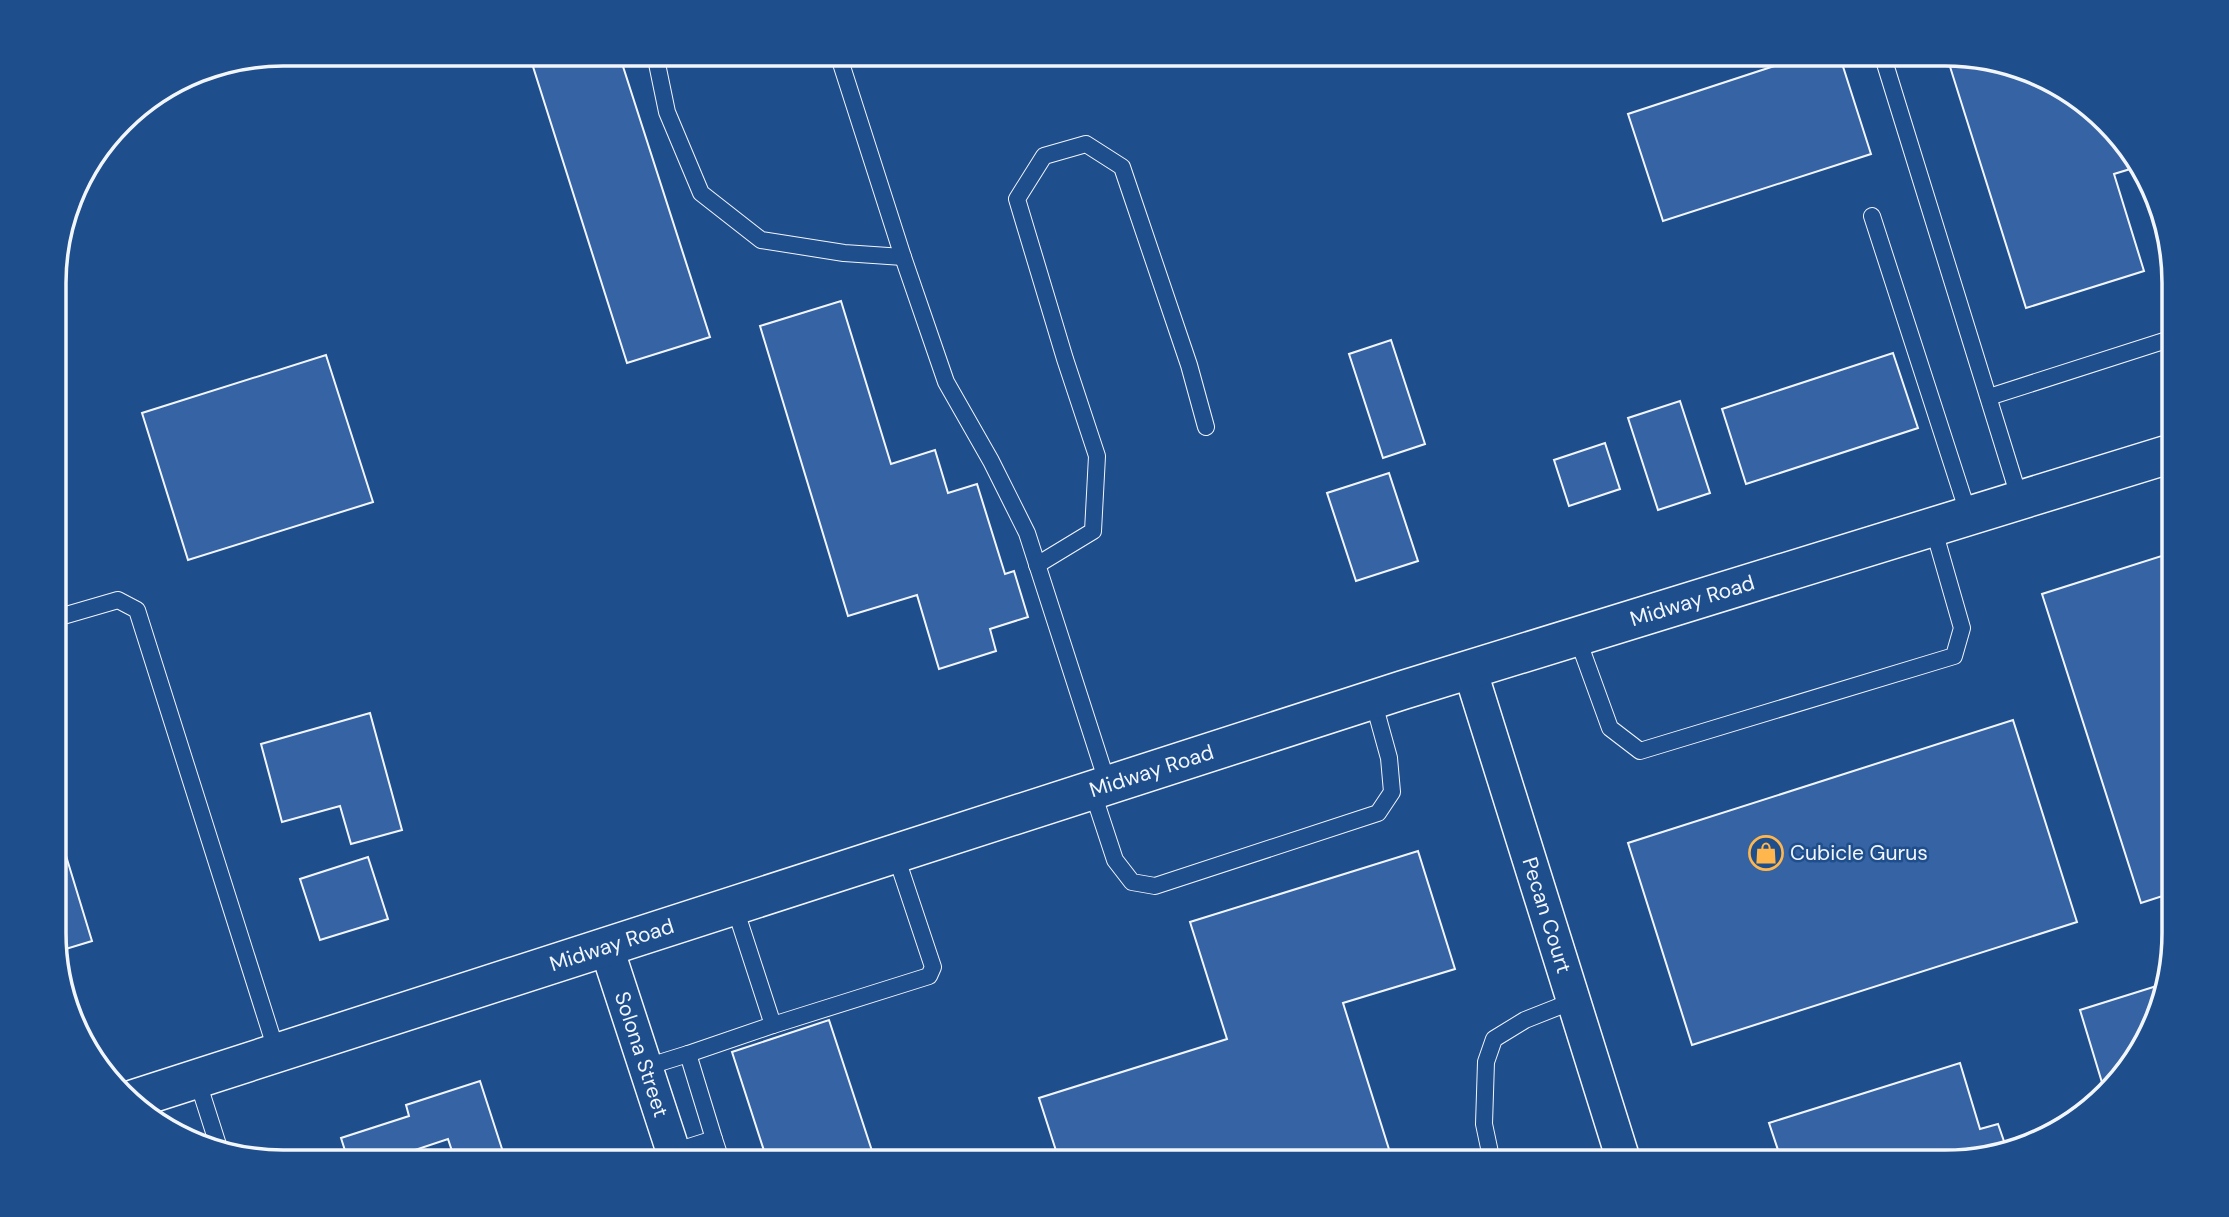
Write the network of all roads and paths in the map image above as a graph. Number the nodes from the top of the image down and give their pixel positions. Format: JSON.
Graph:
{"nodes":[{"id":1,"x":657,"y":66,"type":"edge"},
{"id":2,"x":842,"y":66,"type":"edge"},
{"id":3,"x":1886,"y":66,"type":"edge"},
{"id":4,"x":1872,"y":216,"type":"dead end"},
{"id":5,"x":903,"y":257,"type":"junction"},
{"id":6,"x":2162,"y":342,"type":"edge"},
{"id":7,"x":1989,"y":397,"type":"junction"},
{"id":8,"x":1206,"y":427,"type":"dead end"},
{"id":9,"x":2162,"y":456,"type":"edge"},
{"id":10,"x":2020,"y":500,"type":"junction"},
{"id":11,"x":1969,"y":516,"type":"junction"},
{"id":12,"x":1933,"y":527,"type":"junction"},
{"id":13,"x":1037,"y":565,"type":"junction"},
{"id":14,"x":66,"y":615,"type":"edge"},
{"id":15,"x":1577,"y":637,"type":"junction"},
{"id":16,"x":1470,"y":670,"type":"junction"},
{"id":17,"x":1373,"y":700,"type":"junction"},
{"id":18,"x":1100,"y":787,"type":"junction"},
{"id":19,"x":895,"y":853,"type":"junction"},
{"id":20,"x":734,"y":905,"type":"junction"},
{"id":21,"x":606,"y":946,"type":"junction"},
{"id":22,"x":1573,"y":1001,"type":"junction"},
{"id":23,"x":773,"y":1025,"type":"junction"},
{"id":24,"x":277,"y":1053,"type":"junction"},
{"id":25,"x":688,"y":1054,"type":"junction"},
{"id":26,"x":646,"y":1068,"type":"junction"},
{"id":27,"x":197,"y":1079,"type":"junction"},
{"id":28,"x":140,"y":1097,"type":"edge"},
{"id":29,"x":216,"y":1139,"type":"edge"},
{"id":30,"x":715,"y":1139,"type":"junction"},
{"id":31,"x":1490,"y":1150,"type":"edge"},
{"id":32,"x":1620,"y":1150,"type":"edge"},
{"id":33,"x":673,"y":1151,"type":"edge"},
{"id":34,"x":689,"y":1151,"type":"edge"},
{"id":35,"x":719,"y":1151,"type":"edge"}],
"edges":[{"from":1,"to":5,"type":"lane"},
{"from":2,"to":5,"type":"lane"},
{"from":3,"to":7,"type":"lane"},
{"from":4,"to":11,"type":"lane"},
{"from":5,"to":13,"type":"lane"},
{"from":6,"to":7,"type":"lane"},
{"from":7,"to":10,"type":"lane"},
{"from":8,"to":13,"type":"lane"},
{"from":9,"to":10,"type":"main road","name":"Midway Road"},
{"from":10,"to":11,"type":"main road","name":"Midway Road"},
{"from":11,"to":12,"type":"main road","name":"Midway Road"},
{"from":12,"to":15,"type":"main road","name":"Midway Road"},
{"from":12,"to":15,"type":"lane"},
{"from":13,"to":18,"type":"lane"},
{"from":14,"to":24,"type":"lane"},
{"from":15,"to":16,"type":"main road","name":"Midway Road"},
{"from":16,"to":17,"type":"main road","name":"Midway Road"},
{"from":16,"to":22,"type":"street","name":"Pecan Court"},
{"from":17,"to":18,"type":"main road","name":"Midway Road"},
{"from":17,"to":18,"type":"lane"},
{"from":18,"to":19,"type":"main road","name":"Midway Road"},
{"from":19,"to":20,"type":"main road","name":"Midway Road"},
{"from":19,"to":23,"type":"lane"},
{"from":20,"to":21,"type":"main road","name":"Midway Road"},
{"from":20,"to":23,"type":"lane"},
{"from":21,"to":24,"type":"main road","name":"Midway Road"},
{"from":21,"to":26,"type":"street","name":"Solona Street"},
{"from":22,"to":31,"type":"lane"},
{"from":22,"to":32,"type":"street","name":"Pecan Court"},
{"from":23,"to":25,"type":"lane"},
{"from":24,"to":27,"type":"main road","name":"Midway Road"},
{"from":25,"to":26,"type":"lane"},
{"from":25,"to":30,"type":"lane"},
{"from":26,"to":33,"type":"street","name":"Solona Street"},
{"from":27,"to":28,"type":"main road","name":"Midway Road"},
{"from":27,"to":29,"type":"lane"},
{"from":30,"to":34,"type":"lane"},
{"from":30,"to":35,"type":"lane"}]}
